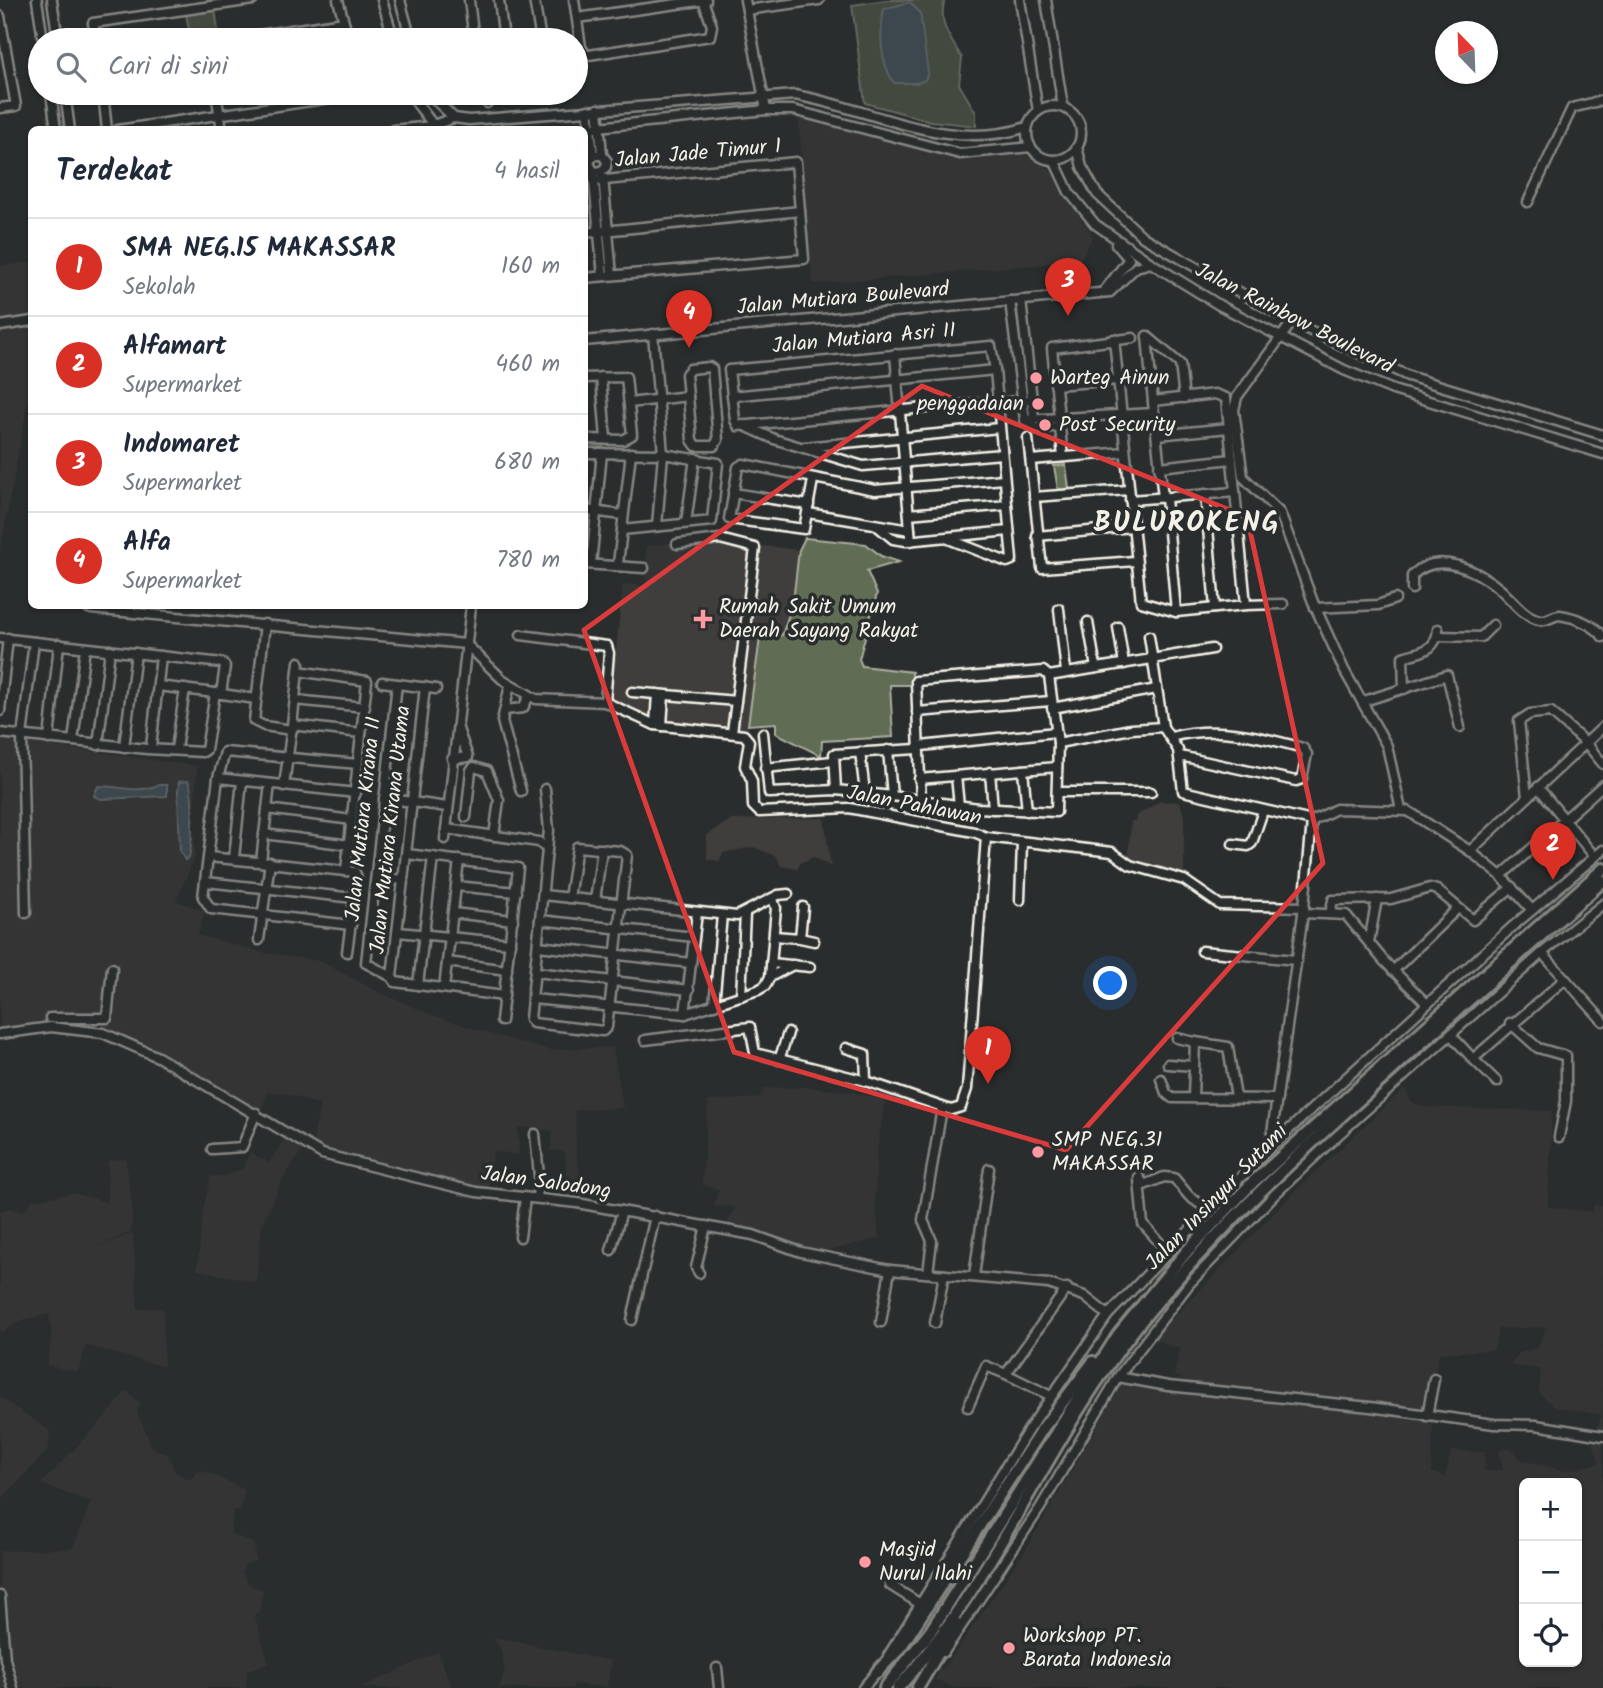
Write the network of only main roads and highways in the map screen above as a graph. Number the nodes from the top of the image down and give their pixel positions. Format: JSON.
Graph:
{"nodes":[{"id":1,"x":1603,"y":869,"type":"edge"},
{"id":2,"x":1603,"y":881,"type":"edge"},
{"id":3,"x":1118,"y":1335,"type":"junction"},
{"id":4,"x":999,"y":1544,"type":"junction"},
{"id":5,"x":877,"y":1672,"type":"road end"},
{"id":6,"x":904,"y":1674,"type":"junction"},
{"id":7,"x":918,"y":1687,"type":"edge"},
{"id":8,"x":886,"y":1688,"type":"edge"},
{"id":9,"x":898,"y":1688,"type":"edge"}],
"edges":[{"from":1,"to":3,"type":"highway","name":"Jalan Insinyur Sutami"},
{"from":2,"to":4,"type":"highway","name":"Jalan Insinyur Sutami"},
{"from":3,"to":5,"type":"highway"},
{"from":3,"to":6,"type":"highway","name":"Jalan Insinyur Sutami"},
{"from":4,"to":6,"type":"highway","name":"Jalan Insinyur Sutami"},
{"from":4,"to":7,"type":"highway"},
{"from":6,"to":8,"type":"highway","name":"Jalan Insinyur Sutami"},
{"from":6,"to":9,"type":"highway","name":"Jalan Insinyur Sutami"}]}
